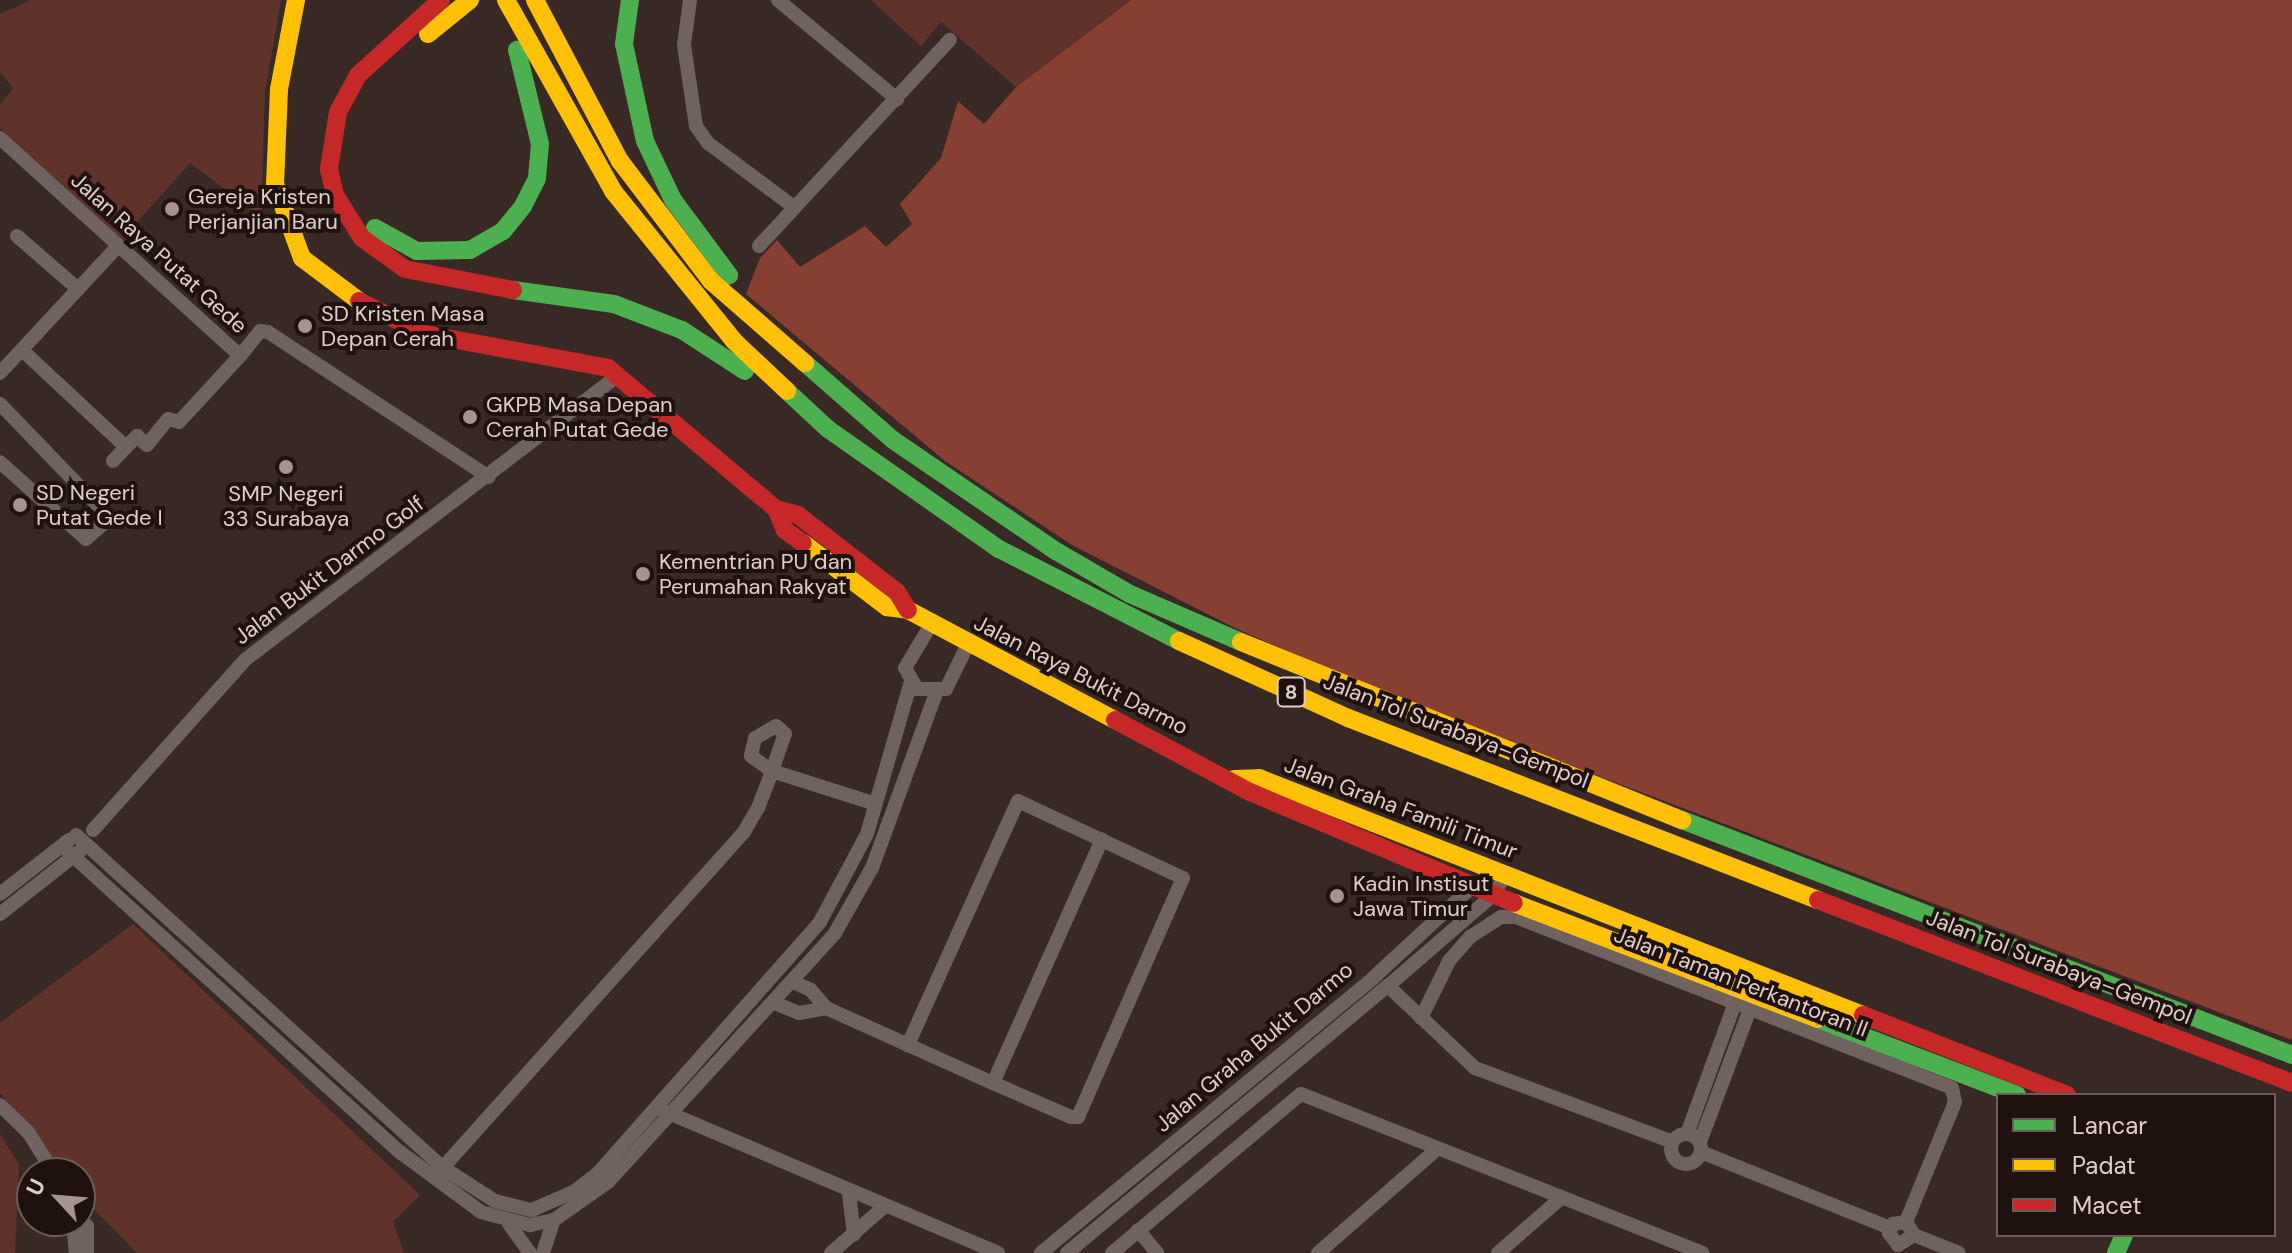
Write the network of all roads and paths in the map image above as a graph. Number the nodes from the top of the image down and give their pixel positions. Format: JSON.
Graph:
{"nodes":[{"id":1,"x":296,"y":0,"type":"edge"},
{"id":2,"x":441,"y":0,"type":"edge"},
{"id":3,"x":503,"y":0,"type":"edge"},
{"id":4,"x":535,"y":0,"type":"edge"},
{"id":5,"x":630,"y":0,"type":"edge"},
{"id":6,"x":690,"y":0,"type":"edge"},
{"id":7,"x":778,"y":0,"type":"edge"},
{"id":8,"x":463,"y":6,"type":"edge"},
{"id":9,"x":950,"y":40,"type":"dead end"},
{"id":10,"x":897,"y":99,"type":"junction"},
{"id":11,"x":0,"y":138,"type":"edge"},
{"id":12,"x":794,"y":207,"type":"junction"},
{"id":13,"x":17,"y":236,"type":"dead end"},
{"id":14,"x":759,"y":246,"type":"dead end"},
{"id":15,"x":117,"y":247,"type":"junction"},
{"id":16,"x":78,"y":289,"type":"junction"},
{"id":17,"x":22,"y":350,"type":"junction"},
{"id":18,"x":789,"y":354,"type":"junction"},
{"id":19,"x":240,"y":356,"type":"junction"},
{"id":20,"x":0,"y":373,"type":"edge"},
{"id":21,"x":619,"y":375,"type":"junction"},
{"id":22,"x":0,"y":404,"type":"edge"},
{"id":23,"x":828,"y":429,"type":"junction"},
{"id":24,"x":126,"y":447,"type":"junction"},
{"id":25,"x":113,"y":461,"type":"dead end"},
{"id":26,"x":0,"y":462,"type":"edge"},
{"id":27,"x":489,"y":477,"type":"junction"},
{"id":28,"x":932,"y":623,"type":"junction"},
{"id":29,"x":968,"y":644,"type":"junction"},
{"id":30,"x":911,"y":682,"type":"junction"},
{"id":31,"x":936,"y":693,"type":"junction"},
{"id":32,"x":889,"y":759,"type":"junction"},
{"id":33,"x":909,"y":765,"type":"junction"},
{"id":34,"x":1234,"y":779,"type":"junction"},
{"id":35,"x":876,"y":804,"type":"junction"},
{"id":36,"x":1102,"y":839,"type":"junction"},
{"id":37,"x":81,"y":840,"type":"junction"},
{"id":38,"x":62,"y":846,"type":"junction"},
{"id":39,"x":74,"y":858,"type":"junction"},
{"id":40,"x":1485,"y":866,"type":"junction"},
{"id":41,"x":1505,"y":875,"type":"junction"},
{"id":42,"x":1474,"y":886,"type":"junction"},
{"id":43,"x":0,"y":894,"type":"edge"},
{"id":44,"x":1493,"y":895,"type":"junction"},
{"id":45,"x":0,"y":914,"type":"edge"},
{"id":46,"x":1430,"y":927,"type":"junction"},
{"id":47,"x":1441,"y":940,"type":"junction"},
{"id":48,"x":793,"y":982,"type":"junction"},
{"id":49,"x":1388,"y":986,"type":"junction"},
{"id":50,"x":775,"y":1003,"type":"junction"},
{"id":51,"x":1735,"y":1003,"type":"junction"},
{"id":52,"x":826,"y":1008,"type":"junction"},
{"id":53,"x":1750,"y":1009,"type":"junction"},
{"id":54,"x":1421,"y":1018,"type":"junction"},
{"id":55,"x":1908,"y":1042,"type":"junction"},
{"id":56,"x":908,"y":1045,"type":"junction"},
{"id":57,"x":2292,"y":1055,"type":"edge"},
{"id":58,"x":993,"y":1083,"type":"junction"},
{"id":59,"x":2292,"y":1083,"type":"edge"},
{"id":60,"x":2013,"y":1093,"type":"edge"},
{"id":61,"x":2061,"y":1093,"type":"edge"},
{"id":62,"x":0,"y":1105,"type":"edge"},
{"id":63,"x":657,"y":1105,"type":"junction"},
{"id":64,"x":671,"y":1116,"type":"junction"},
{"id":65,"x":1673,"y":1142,"type":"junction"},
{"id":66,"x":1696,"y":1143,"type":"junction"},
{"id":67,"x":1436,"y":1150,"type":"junction"},
{"id":68,"x":44,"y":1157,"type":"edge"},
{"id":69,"x":438,"y":1173,"type":"junction"},
{"id":70,"x":849,"y":1193,"type":"junction"},
{"id":71,"x":1561,"y":1198,"type":"junction"},
{"id":72,"x":884,"y":1207,"type":"junction"},
{"id":73,"x":554,"y":1220,"type":"junction"},
{"id":74,"x":1906,"y":1222,"type":"junction"},
{"id":75,"x":509,"y":1224,"type":"junction"},
{"id":76,"x":1890,"y":1228,"type":"junction"},
{"id":77,"x":1138,"y":1230,"type":"junction"},
{"id":78,"x":854,"y":1235,"type":"junction"},
{"id":79,"x":1914,"y":1235,"type":"junction"},
{"id":80,"x":1678,"y":1243,"type":"junction"},
{"id":81,"x":530,"y":1253,"type":"edge"},
{"id":82,"x":543,"y":1253,"type":"edge"},
{"id":83,"x":831,"y":1253,"type":"edge"},
{"id":84,"x":998,"y":1253,"type":"edge"},
{"id":85,"x":1041,"y":1253,"type":"edge"},
{"id":86,"x":1067,"y":1253,"type":"edge"},
{"id":87,"x":1112,"y":1253,"type":"edge"},
{"id":88,"x":1157,"y":1253,"type":"edge"},
{"id":89,"x":1318,"y":1253,"type":"edge"},
{"id":90,"x":1498,"y":1253,"type":"edge"},
{"id":91,"x":1667,"y":1253,"type":"edge"},
{"id":92,"x":1703,"y":1253,"type":"edge"},
{"id":93,"x":1959,"y":1253,"type":"edge"}],
"edges":[{"from":1,"to":21,"type":"main road","name":"Jalan Raya Bukit Darmo"},
{"from":2,"to":23,"type":"main road"},
{"from":3,"to":8,"type":"main road"},
{"from":3,"to":23,"type":"main road","name":"Jalan Tol Surabaya–Gempol","number":"8"},
{"from":4,"to":18,"type":"main road","name":"Jalan Tol Surabaya–Gempol","number":"8"},
{"from":5,"to":18,"type":"main road"},
{"from":6,"to":12,"type":"street"},
{"from":7,"to":10,"type":"street"},
{"from":9,"to":10,"type":"street"},
{"from":10,"to":12,"type":"street"},
{"from":11,"to":15,"type":"street","name":"Jalan Raya Putat Gede"},
{"from":12,"to":14,"type":"street"},
{"from":13,"to":16,"type":"street"},
{"from":15,"to":16,"type":"street"},
{"from":15,"to":19,"type":"street","name":"Jalan Raya Putat Gede"},
{"from":16,"to":17,"type":"street"},
{"from":17,"to":20,"type":"street"},
{"from":17,"to":24,"type":"street"},
{"from":18,"to":57,"type":"main road","name":"Jalan Tol Surabaya–Gempol","number":"8"},
{"from":19,"to":24,"type":"street"},
{"from":19,"to":27,"type":"street","name":"Jalan Raya Putat Gede"},
{"from":21,"to":27,"type":"street","name":"Jalan Bukit Darmo Golf"},
{"from":21,"to":28,"type":"main road","name":"Jalan Raya Bukit Darmo"},
{"from":22,"to":26,"type":"street"},
{"from":23,"to":59,"type":"main road","name":"Jalan Tol Surabaya–Gempol","number":"8"},
{"from":24,"to":25,"type":"street"},
{"from":27,"to":37,"type":"street","name":"Jalan Bukit Darmo Golf"},
{"from":28,"to":29,"type":"main road","name":"Jalan Raya Bukit Darmo"},
{"from":28,"to":30,"type":"street"},
{"from":29,"to":31,"type":"street"},
{"from":29,"to":34,"type":"main road","name":"Jalan Raya Bukit Darmo"},
{"from":30,"to":31,"type":"street"},
{"from":30,"to":32,"type":"street"},
{"from":31,"to":33,"type":"street"},
{"from":32,"to":33,"type":"street"},
{"from":32,"to":35,"type":"street"},
{"from":33,"to":48,"type":"street"},
{"from":34,"to":40,"type":"main road","name":"Jalan Graha Famili Timur"},
{"from":34,"to":42,"type":"main road","name":"Jalan Graha Famili Timur"},
{"from":35,"to":63,"type":"street"},
{"from":35,"to":69,"type":"street"},
{"from":36,"to":56,"type":"street"},
{"from":36,"to":58,"type":"street"},
{"from":36,"to":58,"type":"street"},
{"from":37,"to":38,"type":"street","name":"Jalan Bukit Darmo Golf"},
{"from":37,"to":39,"type":"street"},
{"from":37,"to":69,"type":"street"},
{"from":38,"to":39,"type":"street"},
{"from":38,"to":43,"type":"street","name":"Jalan Bukit Darmo Golf"},
{"from":39,"to":45,"type":"street"},
{"from":39,"to":69,"type":"street"},
{"from":40,"to":41,"type":"main road","name":"Jalan Graha Famili Timur"},
{"from":40,"to":42,"type":"street","name":"Jalan Graha Bukit Darmo"},
{"from":41,"to":44,"type":"street","name":"Jalan Graha Bukit Darmo"},
{"from":41,"to":55,"type":"main road","name":"Jalan Graha Famili Timur"},
{"from":42,"to":44,"type":"main road","name":"Jalan Graha Famili Timur"},
{"from":42,"to":46,"type":"street","name":"Jalan Graha Bukit Darmo"},
{"from":44,"to":47,"type":"street","name":"Jalan Graha Bukit Darmo"},
{"from":44,"to":55,"type":"main road","name":"Jalan Graha Famili Timur"},
{"from":46,"to":47,"type":"street"},
{"from":46,"to":85,"type":"street","name":"Jalan Graha Bukit Darmo"},
{"from":47,"to":49,"type":"street","name":"Jalan Graha Bukit Darmo"},
{"from":48,"to":50,"type":"street"},
{"from":48,"to":52,"type":"street"},
{"from":49,"to":54,"type":"street"},
{"from":49,"to":86,"type":"street","name":"Jalan Graha Bukit Darmo"},
{"from":50,"to":52,"type":"street"},
{"from":50,"to":64,"type":"street"},
{"from":51,"to":53,"type":"street","name":"Jalan Taman Perkantoran II"},
{"from":51,"to":54,"type":"street","name":"Jalan Taman Perkantoran II"},
{"from":51,"to":66,"type":"street"},
{"from":52,"to":56,"type":"street"},
{"from":53,"to":66,"type":"street"},
{"from":53,"to":74,"type":"street","name":"Jalan Taman Perkantoran II"},
{"from":54,"to":65,"type":"street"},
{"from":55,"to":60,"type":"main road","name":"Jalan Graha Famili Timur"},
{"from":55,"to":61,"type":"main road","name":"Jalan Graha Famili Timur"},
{"from":56,"to":58,"type":"street"},
{"from":62,"to":68,"type":"street"},
{"from":63,"to":64,"type":"street"},
{"from":63,"to":69,"type":"street"},
{"from":64,"to":70,"type":"street"},
{"from":64,"to":73,"type":"street"},
{"from":65,"to":66,"type":"street"},
{"from":65,"to":66,"type":"street"},
{"from":66,"to":76,"type":"street"},
{"from":67,"to":71,"type":"street"},
{"from":67,"to":77,"type":"street"},
{"from":67,"to":89,"type":"street"},
{"from":69,"to":75,"type":"street"},
{"from":70,"to":72,"type":"street"},
{"from":70,"to":78,"type":"street"},
{"from":71,"to":80,"type":"street"},
{"from":71,"to":90,"type":"street"},
{"from":72,"to":78,"type":"street"},
{"from":72,"to":84,"type":"street"},
{"from":73,"to":75,"type":"street"},
{"from":73,"to":82,"type":"street"},
{"from":74,"to":76,"type":"street"},
{"from":74,"to":79,"type":"street"},
{"from":75,"to":81,"type":"street"},
{"from":76,"to":79,"type":"street"},
{"from":77,"to":87,"type":"street"},
{"from":77,"to":88,"type":"street"},
{"from":78,"to":83,"type":"street"},
{"from":79,"to":93,"type":"street"},
{"from":80,"to":91,"type":"street"},
{"from":80,"to":92,"type":"street"}]}
